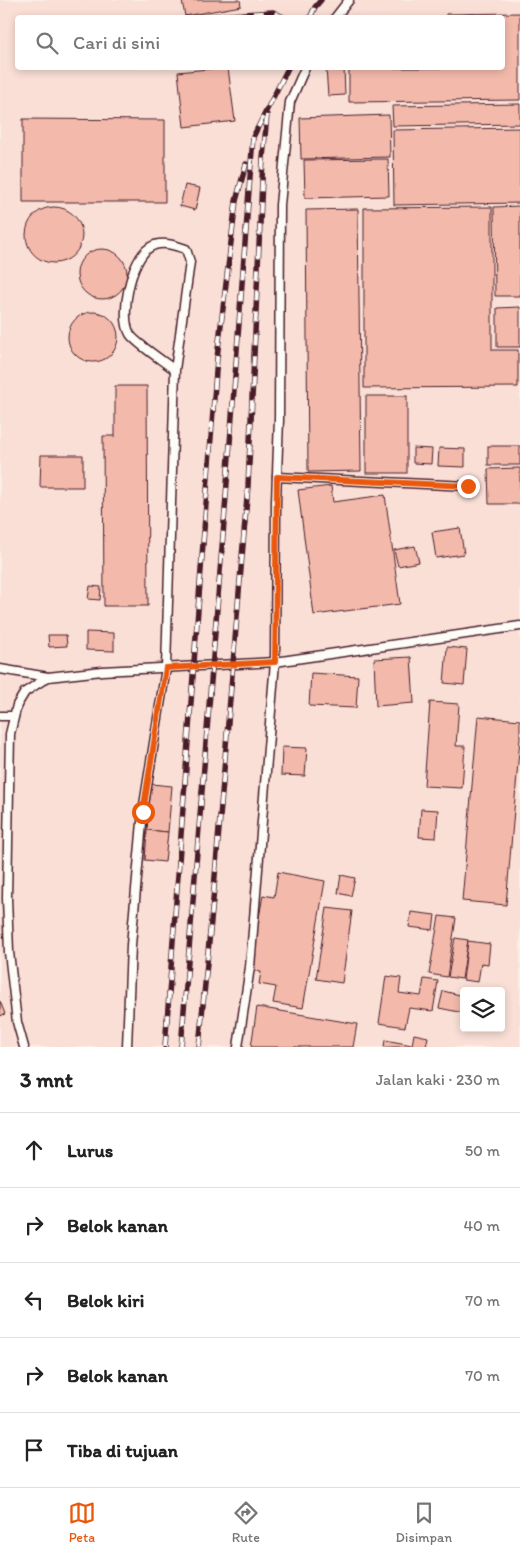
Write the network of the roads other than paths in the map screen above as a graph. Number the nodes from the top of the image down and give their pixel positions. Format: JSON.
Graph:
{"nodes":[{"id":1,"x":349,"y":0,"type":"edge"},
{"id":2,"x":337,"y":15,"type":"edge"},
{"id":3,"x":304,"y":70,"type":"edge"},
{"id":4,"x":175,"y":370,"type":"junction"},
{"id":5,"x":277,"y":477,"type":"junction"},
{"id":6,"x":468,"y":486,"type":"dead end"},
{"id":7,"x":520,"y":626,"type":"edge"},
{"id":8,"x":275,"y":662,"type":"junction"},
{"id":9,"x":166,"y":668,"type":"junction"},
{"id":10,"x":0,"y":669,"type":"edge"},
{"id":11,"x":48,"y":676,"type":"junction"},
{"id":12,"x":0,"y":716,"type":"edge"},
{"id":13,"x":14,"y":716,"type":"junction"},
{"id":14,"x":0,"y":893,"type":"edge"},
{"id":15,"x":7,"y":898,"type":"junction"},
{"id":16,"x":24,"y":1047,"type":"edge"},
{"id":17,"x":127,"y":1047,"type":"edge"},
{"id":18,"x":238,"y":1047,"type":"edge"}],
"edges":[{"from":1,"to":2,"type":"lane"},
{"from":3,"to":5,"type":"lane"},
{"from":4,"to":4,"type":"lane"},
{"from":4,"to":9,"type":"lane"},
{"from":5,"to":6,"type":"lane"},
{"from":5,"to":8,"type":"lane"},
{"from":7,"to":8,"type":"lane"},
{"from":8,"to":9,"type":"lane"},
{"from":8,"to":18,"type":"lane"},
{"from":9,"to":11,"type":"lane"},
{"from":9,"to":17,"type":"lane"},
{"from":10,"to":11,"type":"lane"},
{"from":11,"to":13,"type":"lane"},
{"from":12,"to":13,"type":"lane"},
{"from":13,"to":15,"type":"lane"},
{"from":14,"to":15,"type":"lane"},
{"from":15,"to":16,"type":"lane"}]}
